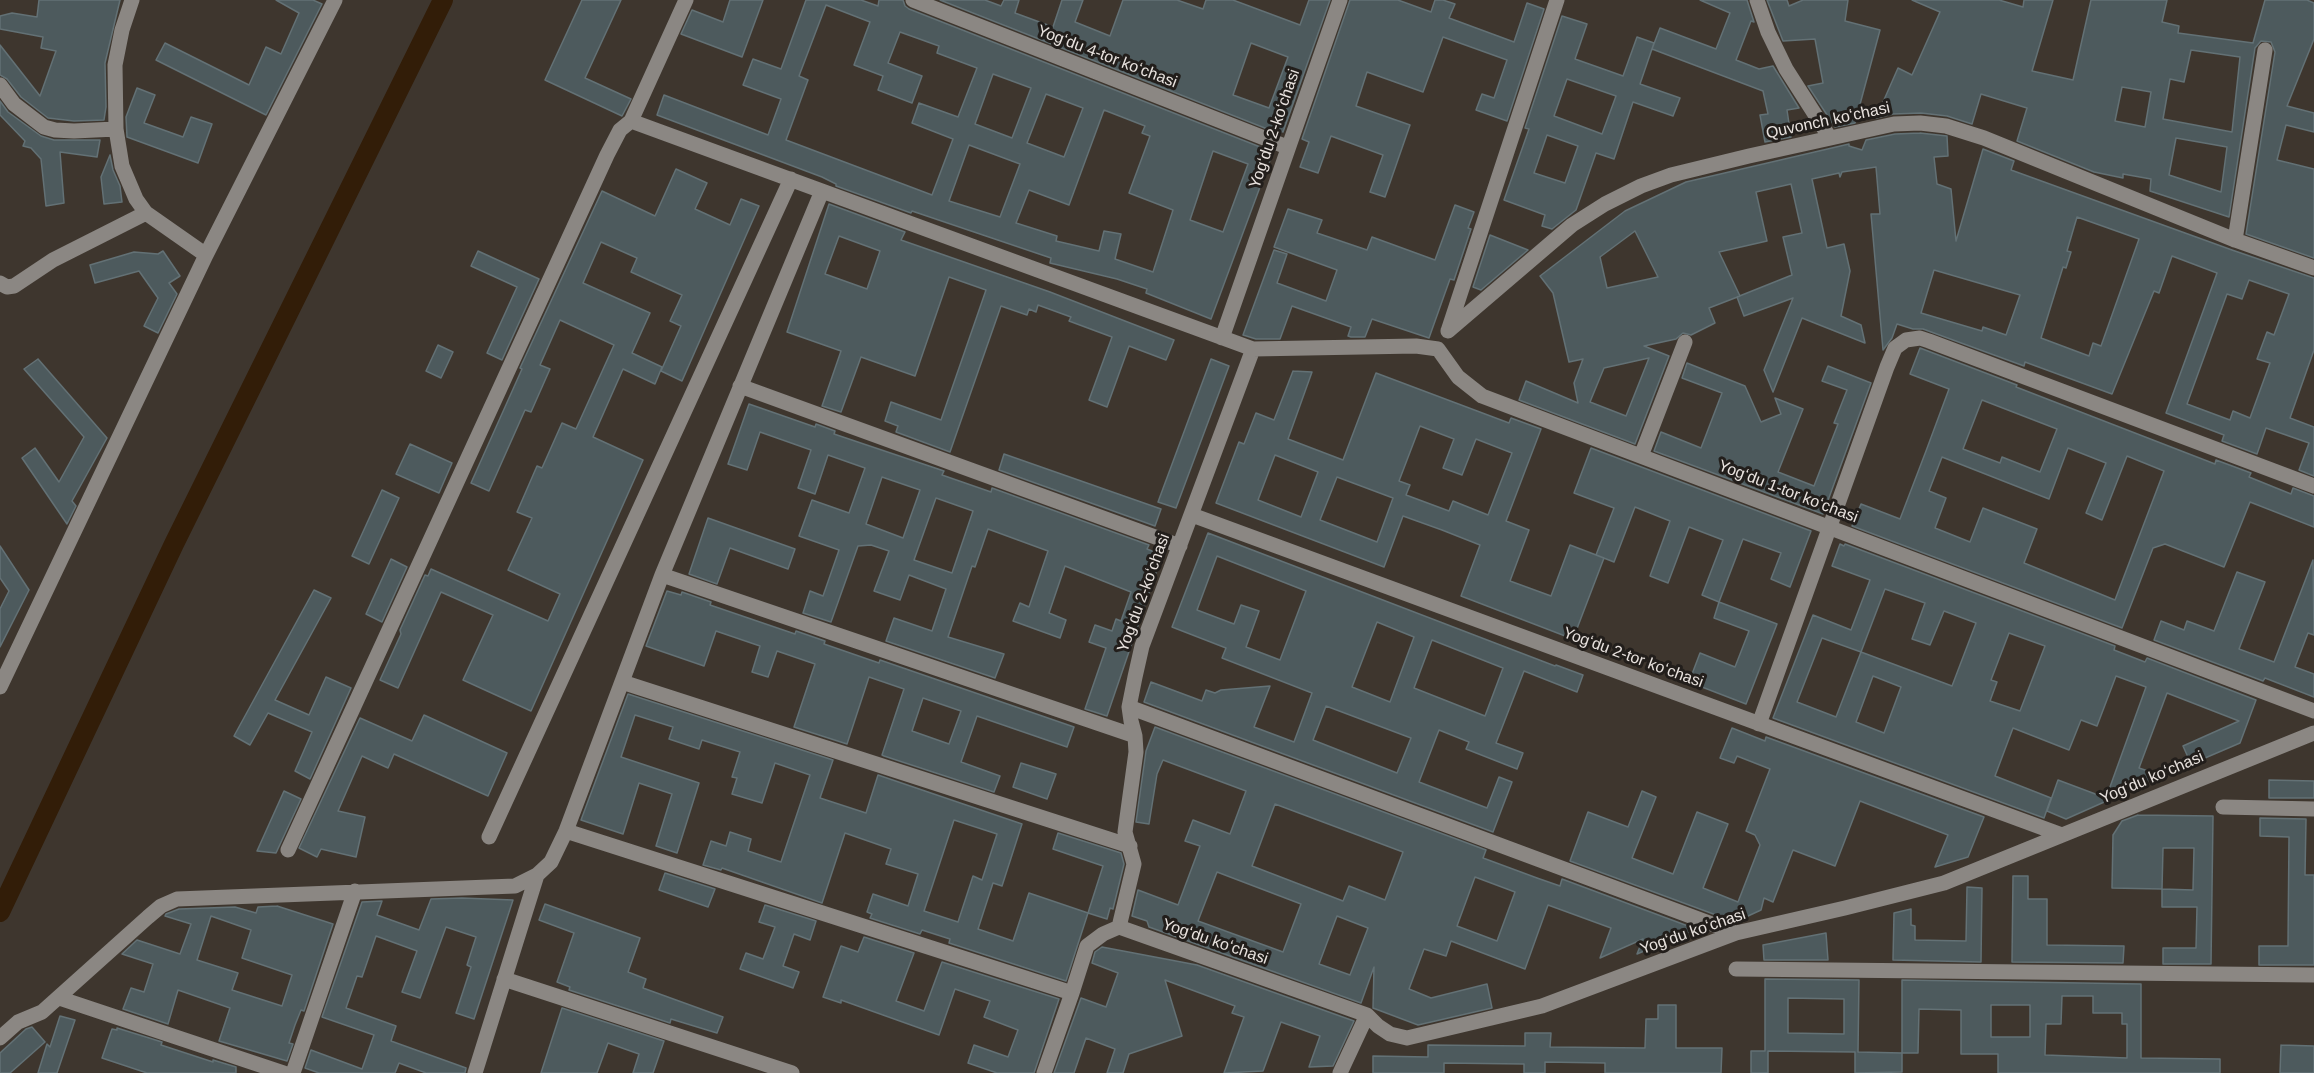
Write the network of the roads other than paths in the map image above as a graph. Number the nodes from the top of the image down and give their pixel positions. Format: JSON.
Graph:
{"nodes":[{"id":1,"x":132,"y":0,"type":"edge"},
{"id":2,"x":335,"y":0,"type":"edge"},
{"id":3,"x":686,"y":0,"type":"edge"},
{"id":4,"x":913,"y":0,"type":"edge"},
{"id":5,"x":1340,"y":0,"type":"edge"},
{"id":6,"x":1557,"y":0,"type":"edge"},
{"id":7,"x":1757,"y":0,"type":"edge"},
{"id":8,"x":2265,"y":50,"type":"dead end"},
{"id":9,"x":0,"y":85,"type":"edge"},
{"id":10,"x":631,"y":121,"type":"junction"},
{"id":11,"x":116,"y":129,"type":"junction"},
{"id":12,"x":1830,"y":138,"type":"junction"},
{"id":13,"x":1287,"y":147,"type":"junction"},
{"id":14,"x":791,"y":179,"type":"junction"},
{"id":15,"x":822,"y":191,"type":"junction"},
{"id":16,"x":146,"y":213,"type":"junction"},
{"id":17,"x":2235,"y":240,"type":"junction"},
{"id":18,"x":206,"y":255,"type":"junction"},
{"id":19,"x":2314,"y":268,"type":"edge"},
{"id":20,"x":0,"y":284,"type":"edge"},
{"id":21,"x":1448,"y":331,"type":"junction"},
{"id":22,"x":1222,"y":338,"type":"junction"},
{"id":23,"x":1685,"y":342,"type":"dead end"},
{"id":24,"x":1254,"y":349,"type":"junction"},
{"id":25,"x":1438,"y":350,"type":"junction"},
{"id":26,"x":740,"y":386,"type":"junction"},
{"id":27,"x":1641,"y":456,"type":"junction"},
{"id":28,"x":2314,"y":486,"type":"edge"},
{"id":29,"x":1191,"y":515,"type":"junction"},
{"id":30,"x":1830,"y":527,"type":"junction"},
{"id":31,"x":1180,"y":546,"type":"junction"},
{"id":32,"x":662,"y":575,"type":"junction"},
{"id":33,"x":622,"y":682,"type":"junction"},
{"id":34,"x":0,"y":687,"type":"edge"},
{"id":35,"x":1130,"y":707,"type":"junction"},
{"id":36,"x":2314,"y":711,"type":"edge"},
{"id":37,"x":1759,"y":724,"type":"junction"},
{"id":38,"x":2314,"y":733,"type":"edge"},
{"id":39,"x":1135,"y":736,"type":"junction"},
{"id":40,"x":2223,"y":807,"type":"dead end"},
{"id":41,"x":2314,"y":809,"type":"edge"},
{"id":42,"x":566,"y":831,"type":"junction"},
{"id":43,"x":2062,"y":836,"type":"junction"},
{"id":44,"x":489,"y":837,"type":"dead end"},
{"id":45,"x":1130,"y":846,"type":"junction"},
{"id":46,"x":288,"y":850,"type":"dead end"},
{"id":47,"x":537,"y":875,"type":"junction"},
{"id":48,"x":355,"y":891,"type":"junction"},
{"id":49,"x":1119,"y":927,"type":"junction"},
{"id":50,"x":1736,"y":933,"type":"junction"},
{"id":51,"x":1736,"y":969,"type":"dead end"},
{"id":52,"x":2314,"y":975,"type":"edge"},
{"id":53,"x":504,"y":979,"type":"junction"},
{"id":54,"x":1072,"y":993,"type":"junction"},
{"id":55,"x":59,"y":998,"type":"junction"},
{"id":56,"x":1367,"y":1015,"type":"junction"},
{"id":57,"x":0,"y":1038,"type":"edge"},
{"id":58,"x":284,"y":1073,"type":"edge"},
{"id":59,"x":293,"y":1073,"type":"edge"},
{"id":60,"x":475,"y":1073,"type":"edge"},
{"id":61,"x":792,"y":1073,"type":"edge"},
{"id":62,"x":1044,"y":1073,"type":"edge"},
{"id":63,"x":1341,"y":1073,"type":"edge"}],
"edges":[{"from":1,"to":11,"type":"street"},
{"from":2,"to":18,"type":"street"},
{"from":3,"to":10,"type":"street"},
{"from":4,"to":13,"type":"street","name":"Yogʻdu 4-tor koʻchasi"},
{"from":5,"to":13,"type":"street","name":"Yogʻdu 2-koʻchasi"},
{"from":6,"to":21,"type":"street"},
{"from":7,"to":12,"type":"street"},
{"from":8,"to":17,"type":"street"},
{"from":9,"to":11,"type":"street"},
{"from":10,"to":14,"type":"street"},
{"from":10,"to":46,"type":"street"},
{"from":11,"to":16,"type":"street"},
{"from":12,"to":17,"type":"street","name":"Quvonch koʻchasi"},
{"from":12,"to":21,"type":"street","name":"Quvonch koʻchasi"},
{"from":13,"to":22,"type":"street","name":"Yogʻdu 2-koʻchasi"},
{"from":14,"to":15,"type":"street"},
{"from":14,"to":44,"type":"street"},
{"from":15,"to":22,"type":"street"},
{"from":15,"to":26,"type":"street"},
{"from":16,"to":18,"type":"street"},
{"from":16,"to":20,"type":"street"},
{"from":17,"to":19,"type":"street","name":"Quvonch koʻchasi"},
{"from":18,"to":34,"type":"street"},
{"from":21,"to":25,"type":"street"},
{"from":22,"to":24,"type":"street"},
{"from":23,"to":27,"type":"street"},
{"from":24,"to":25,"type":"street"},
{"from":24,"to":29,"type":"street","name":"Yogʻdu 2-koʻchasi"},
{"from":25,"to":27,"type":"street","name":"Yogʻdu 1-tor koʻchasi"},
{"from":26,"to":31,"type":"street"},
{"from":26,"to":32,"type":"street"},
{"from":27,"to":30,"type":"street","name":"Yogʻdu 1-tor koʻchasi"},
{"from":28,"to":30,"type":"street"},
{"from":29,"to":31,"type":"street","name":"Yogʻdu 2-koʻchasi"},
{"from":29,"to":37,"type":"street","name":"Yogʻdu 2-tor koʻchasi"},
{"from":30,"to":36,"type":"street","name":"Yogʻdu 1-tor koʻchasi"},
{"from":30,"to":37,"type":"street"},
{"from":31,"to":35,"type":"street","name":"Yogʻdu 2-koʻchasi"},
{"from":32,"to":33,"type":"street"},
{"from":32,"to":39,"type":"street"},
{"from":33,"to":42,"type":"street"},
{"from":33,"to":45,"type":"street"},
{"from":35,"to":39,"type":"street","name":"Yogʻdu 2-koʻchasi"},
{"from":35,"to":50,"type":"street"},
{"from":37,"to":43,"type":"street","name":"Yogʻdu 2-tor koʻchasi"},
{"from":38,"to":43,"type":"street","name":"Yogʻdu koʻchasi"},
{"from":39,"to":45,"type":"street","name":"Yogʻdu 2-koʻchasi"},
{"from":40,"to":41,"type":"street"},
{"from":42,"to":47,"type":"street"},
{"from":42,"to":54,"type":"street"},
{"from":43,"to":50,"type":"street","name":"Yogʻdu koʻchasi"},
{"from":45,"to":49,"type":"street","name":"Yogʻdu 2-koʻchasi"},
{"from":47,"to":48,"type":"street"},
{"from":47,"to":53,"type":"street"},
{"from":48,"to":55,"type":"street"},
{"from":48,"to":59,"type":"street"},
{"from":49,"to":54,"type":"street"},
{"from":49,"to":56,"type":"street","name":"Yogʻdu koʻchasi"},
{"from":50,"to":56,"type":"street","name":"Yogʻdu koʻchasi"},
{"from":51,"to":52,"type":"street"},
{"from":53,"to":60,"type":"street"},
{"from":53,"to":61,"type":"street"},
{"from":54,"to":62,"type":"street"},
{"from":55,"to":57,"type":"street"},
{"from":55,"to":58,"type":"street"},
{"from":56,"to":63,"type":"street"}]}
